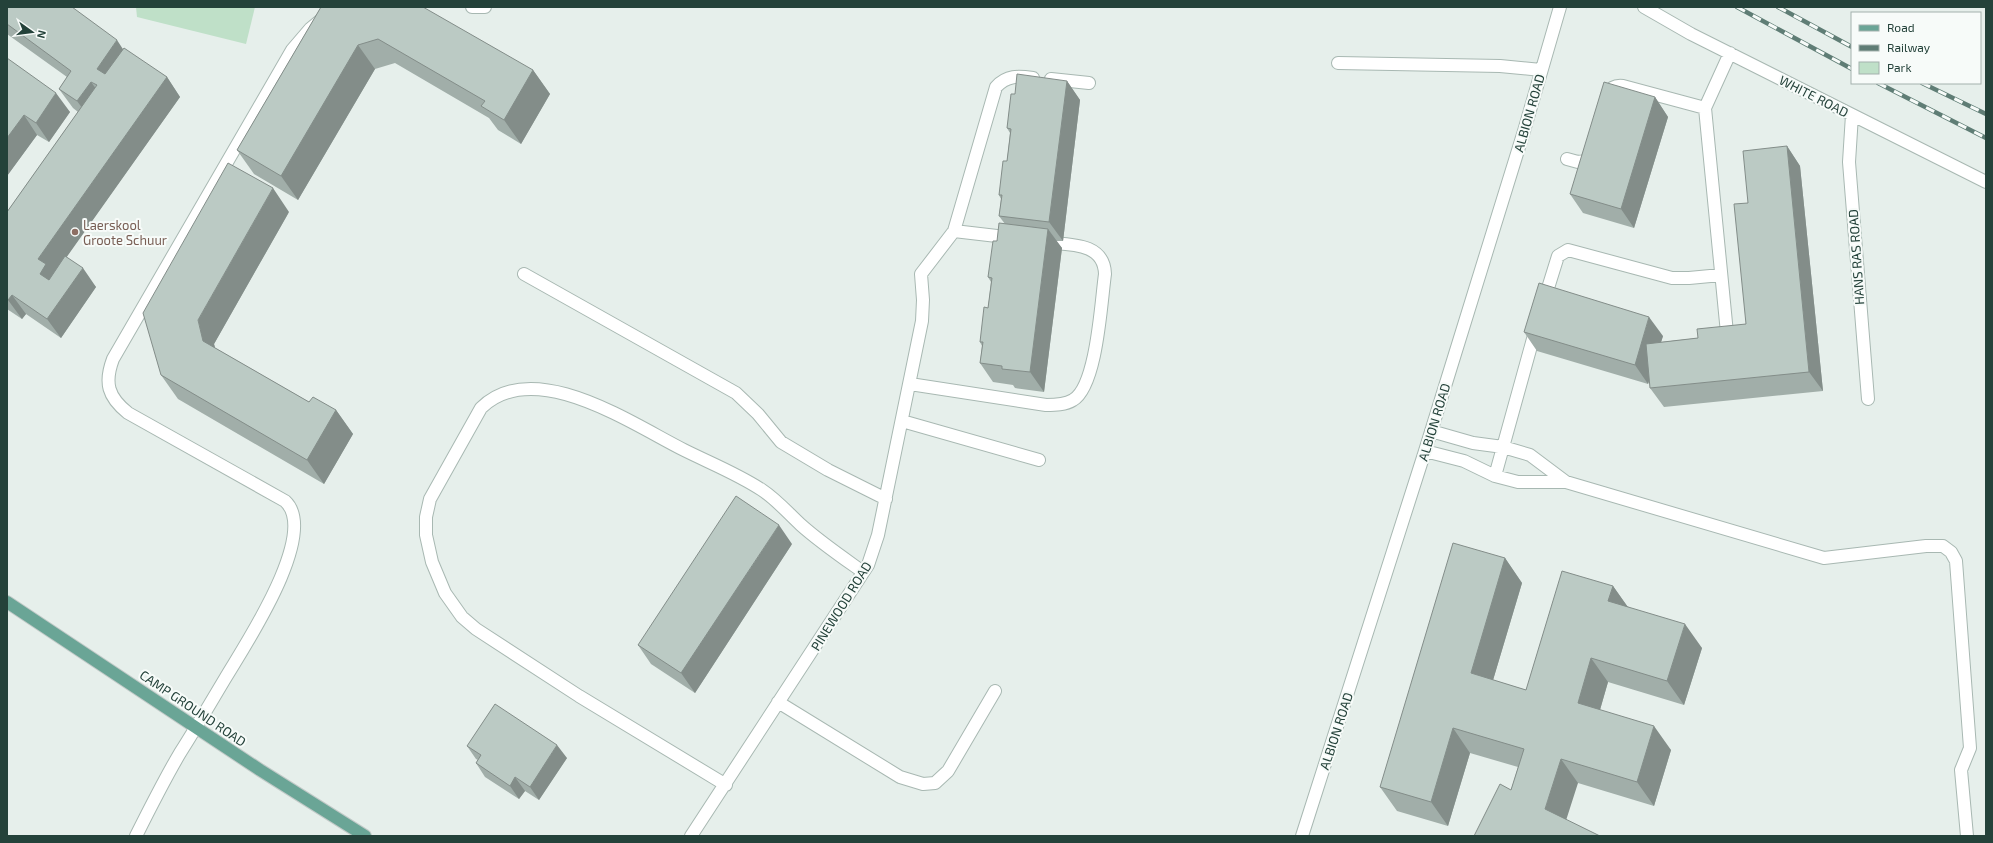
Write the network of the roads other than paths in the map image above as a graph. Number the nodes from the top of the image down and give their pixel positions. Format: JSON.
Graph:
{"nodes":[{"id":1,"x":337,"y":7,"type":"edge"},
{"id":2,"x":472,"y":7,"type":"edge"},
{"id":3,"x":485,"y":7,"type":"edge"},
{"id":4,"x":1560,"y":7,"type":"edge"},
{"id":5,"x":1644,"y":7,"type":"edge"},
{"id":6,"x":1730,"y":53,"type":"junction"},
{"id":7,"x":1338,"y":63,"type":"dead end"},
{"id":8,"x":1541,"y":70,"type":"junction"},
{"id":9,"x":1089,"y":83,"type":"dead end"},
{"id":10,"x":1604,"y":108,"type":"edge"},
{"id":11,"x":1705,"y":108,"type":"junction"},
{"id":12,"x":1852,"y":115,"type":"junction"},
{"id":13,"x":1596,"y":138,"type":"edge"},
{"id":14,"x":1567,"y":159,"type":"dead end"},
{"id":15,"x":1986,"y":182,"type":"edge"},
{"id":16,"x":954,"y":231,"type":"junction"},
{"id":17,"x":524,"y":274,"type":"dead end"},
{"id":18,"x":1721,"y":275,"type":"junction"},
{"id":19,"x":1728,"y":333,"type":"edge"},
{"id":20,"x":910,"y":384,"type":"junction"},
{"id":21,"x":1868,"y":398,"type":"dead end"},
{"id":22,"x":902,"y":421,"type":"junction"},
{"id":23,"x":1432,"y":431,"type":"junction"},
{"id":24,"x":1503,"y":447,"type":"junction"},
{"id":25,"x":1425,"y":451,"type":"junction"},
{"id":26,"x":1039,"y":460,"type":"dead end"},
{"id":27,"x":1495,"y":476,"type":"junction"},
{"id":28,"x":1566,"y":482,"type":"junction"},
{"id":29,"x":886,"y":499,"type":"junction"},
{"id":30,"x":863,"y":572,"type":"junction"},
{"id":31,"x":7,"y":602,"type":"edge"},
{"id":32,"x":995,"y":691,"type":"dead end"},
{"id":33,"x":778,"y":702,"type":"junction"},
{"id":34,"x":197,"y":727,"type":"junction"},
{"id":35,"x":726,"y":785,"type":"junction"},
{"id":36,"x":136,"y":836,"type":"edge"},
{"id":37,"x":365,"y":836,"type":"edge"},
{"id":38,"x":691,"y":836,"type":"edge"},
{"id":39,"x":1302,"y":836,"type":"edge"},
{"id":40,"x":1967,"y":836,"type":"edge"}],
"edges":[{"from":1,"to":34,"type":"street"},
{"from":2,"to":3,"type":"street"},
{"from":4,"to":8,"type":"street","name":"ALBION ROAD"},
{"from":5,"to":6,"type":"street","name":"WHITE ROAD"},
{"from":6,"to":11,"type":"street"},
{"from":6,"to":12,"type":"street","name":"WHITE ROAD"},
{"from":7,"to":8,"type":"street"},
{"from":8,"to":23,"type":"street","name":"ALBION ROAD"},
{"from":9,"to":16,"type":"street"},
{"from":10,"to":11,"type":"street"},
{"from":11,"to":18,"type":"street"},
{"from":12,"to":15,"type":"street","name":"WHITE ROAD"},
{"from":12,"to":21,"type":"street","name":"HANS RAS ROAD"},
{"from":13,"to":14,"type":"street"},
{"from":16,"to":20,"type":"street","name":"PINEWOOD ROAD"},
{"from":16,"to":20,"type":"street"},
{"from":17,"to":29,"type":"street"},
{"from":18,"to":19,"type":"street"},
{"from":18,"to":24,"type":"street"},
{"from":20,"to":22,"type":"street","name":"PINEWOOD ROAD"},
{"from":22,"to":26,"type":"street"},
{"from":22,"to":29,"type":"street","name":"PINEWOOD ROAD"},
{"from":23,"to":24,"type":"street"},
{"from":23,"to":25,"type":"street","name":"ALBION ROAD"},
{"from":24,"to":27,"type":"street"},
{"from":24,"to":28,"type":"street"},
{"from":25,"to":27,"type":"street"},
{"from":25,"to":39,"type":"street","name":"ALBION ROAD"},
{"from":27,"to":28,"type":"street"},
{"from":28,"to":40,"type":"street"},
{"from":29,"to":30,"type":"street","name":"PINEWOOD ROAD"},
{"from":30,"to":33,"type":"street","name":"PINEWOOD ROAD"},
{"from":30,"to":35,"type":"street"},
{"from":31,"to":34,"type":"main road","name":"CAMP GROUND ROAD"},
{"from":32,"to":33,"type":"street"},
{"from":33,"to":35,"type":"street","name":"PINEWOOD ROAD"},
{"from":34,"to":36,"type":"street"},
{"from":34,"to":37,"type":"main road","name":"CAMP GROUND ROAD"},
{"from":35,"to":38,"type":"street","name":"PINEWOOD ROAD"}]}
